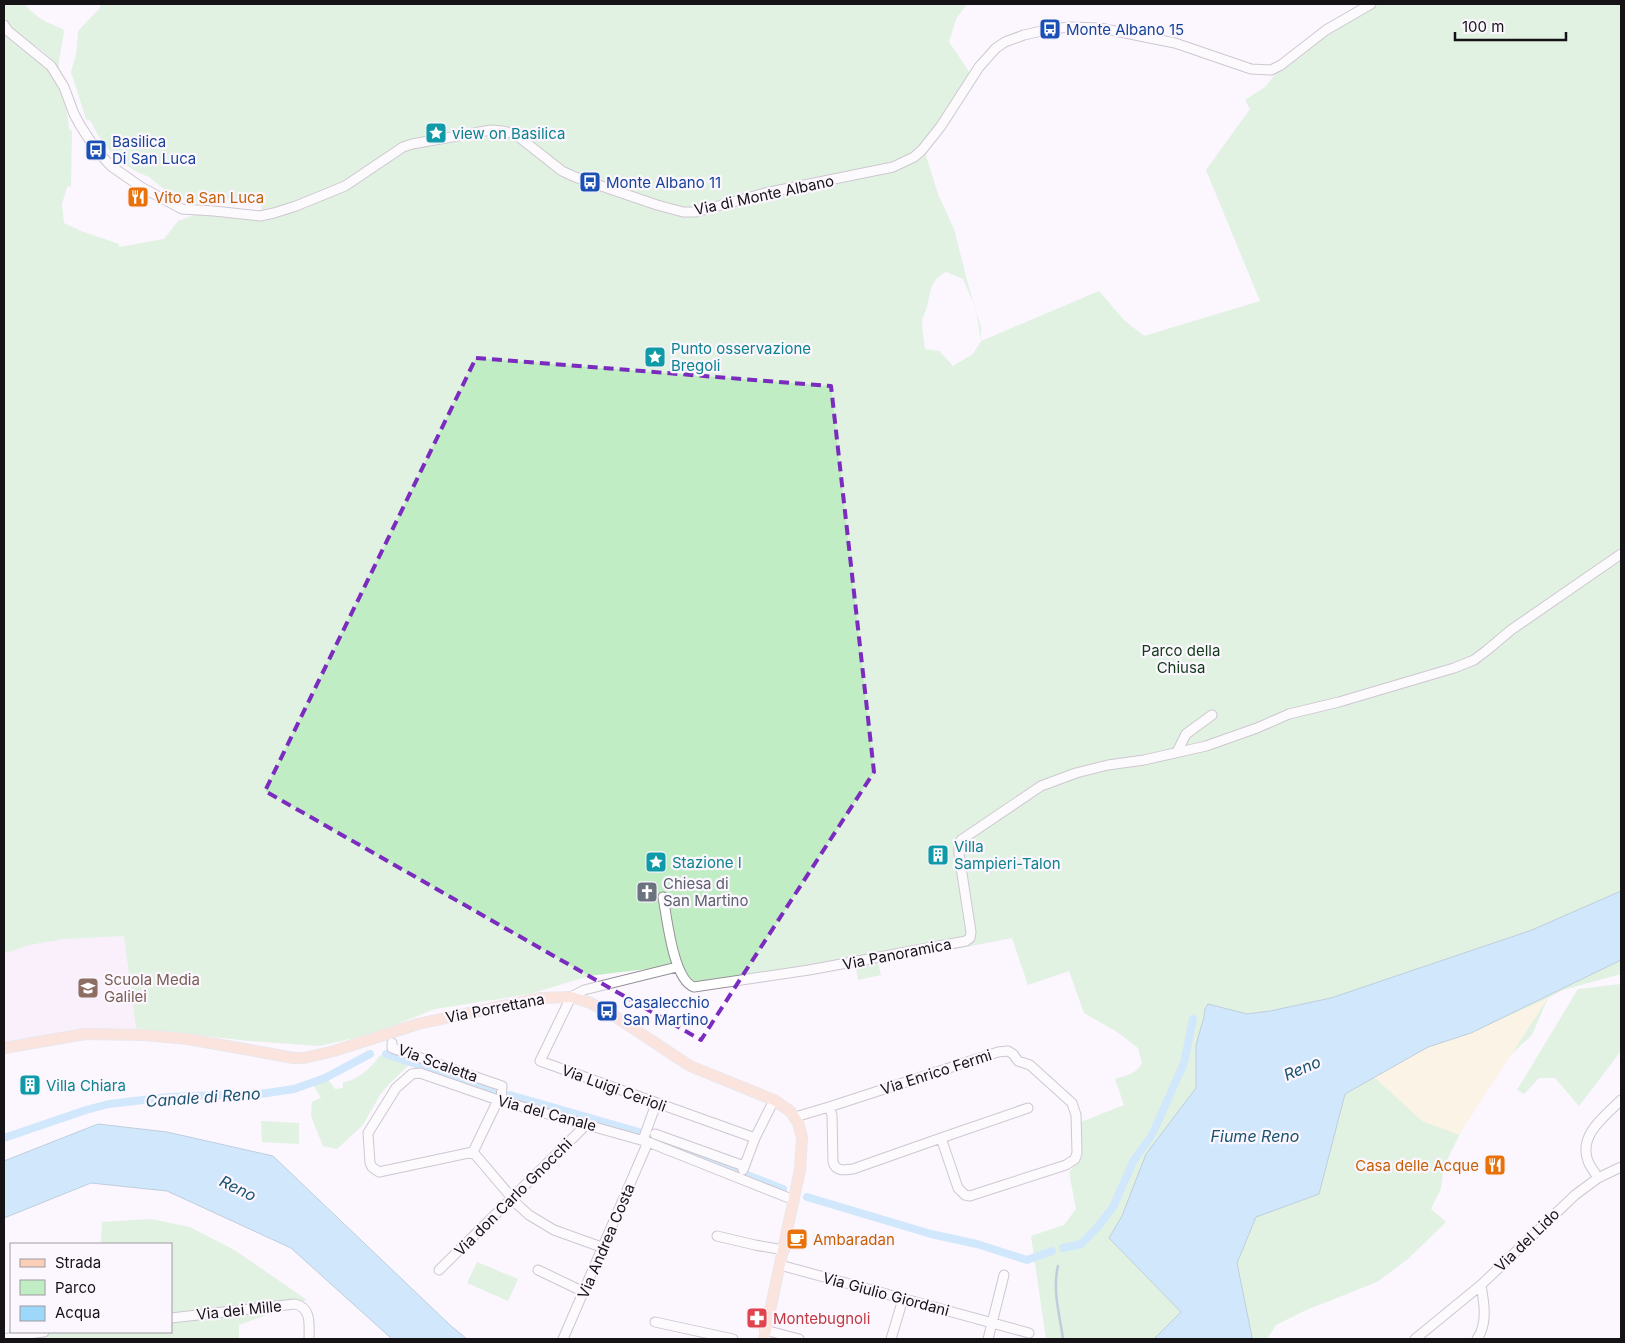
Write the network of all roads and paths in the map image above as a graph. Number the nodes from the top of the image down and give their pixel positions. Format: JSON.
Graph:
{"nodes":[{"id":1,"x":1371,"y":4,"type":"edge"},
{"id":2,"x":6,"y":28,"type":"edge"},
{"id":3,"x":1621,"y":554,"type":"edge"},
{"id":4,"x":1212,"y":715,"type":"dead end"},
{"id":5,"x":1177,"y":752,"type":"junction"},
{"id":6,"x":663,"y":896,"type":"dead end"},
{"id":7,"x":677,"y":967,"type":"junction"},
{"id":8,"x":571,"y":998,"type":"junction"},
{"id":9,"x":392,"y":1043,"type":"dead end"},
{"id":10,"x":4,"y":1048,"type":"edge"},
{"id":11,"x":499,"y":1100,"type":"junction"},
{"id":12,"x":774,"y":1100,"type":"junction"},
{"id":13,"x":1621,"y":1100,"type":"edge"},
{"id":14,"x":656,"y":1104,"type":"junction"},
{"id":15,"x":829,"y":1107,"type":"junction"},
{"id":16,"x":1028,"y":1108,"type":"dead end"},
{"id":17,"x":794,"y":1117,"type":"junction"},
{"id":18,"x":587,"y":1124,"type":"junction"},
{"id":19,"x":655,"y":1134,"type":"dead end"},
{"id":20,"x":755,"y":1138,"type":"junction"},
{"id":21,"x":941,"y":1138,"type":"junction"},
{"id":22,"x":646,"y":1141,"type":"junction"},
{"id":23,"x":473,"y":1152,"type":"junction"},
{"id":24,"x":744,"y":1166,"type":"junction"},
{"id":25,"x":1621,"y":1167,"type":"edge"},
{"id":26,"x":740,"y":1177,"type":"junction"},
{"id":27,"x":1598,"y":1178,"type":"junction"},
{"id":28,"x":513,"y":1198,"type":"junction"},
{"id":29,"x":794,"y":1200,"type":"junction"},
{"id":30,"x":716,"y":1236,"type":"dead end"},
{"id":31,"x":604,"y":1248,"type":"junction"},
{"id":32,"x":784,"y":1250,"type":"junction"},
{"id":33,"x":780,"y":1265,"type":"junction"},
{"id":34,"x":439,"y":1270,"type":"dead end"},
{"id":35,"x":538,"y":1270,"type":"dead end"},
{"id":36,"x":1004,"y":1275,"type":"dead end"},
{"id":37,"x":1481,"y":1284,"type":"junction"},
{"id":38,"x":584,"y":1292,"type":"junction"},
{"id":39,"x":903,"y":1299,"type":"junction"},
{"id":40,"x":172,"y":1318,"type":"edge"},
{"id":41,"x":655,"y":1322,"type":"dead end"},
{"id":42,"x":993,"y":1322,"type":"junction"},
{"id":43,"x":1029,"y":1332,"type":"dead end"},
{"id":44,"x":36,"y":1333,"type":"edge"},
{"id":45,"x":769,"y":1335,"type":"edge"},
{"id":46,"x":4,"y":1339,"type":"edge"},
{"id":47,"x":309,"y":1339,"type":"edge"},
{"id":48,"x":563,"y":1339,"type":"edge"},
{"id":49,"x":733,"y":1339,"type":"edge"},
{"id":50,"x":799,"y":1339,"type":"edge"},
{"id":51,"x":891,"y":1339,"type":"edge"},
{"id":52,"x":988,"y":1339,"type":"edge"},
{"id":53,"x":1415,"y":1339,"type":"edge"},
{"id":54,"x":1477,"y":1339,"type":"edge"}],
"edges":[{"from":1,"to":2,"type":"street","name":"Via di Monte Albano"},
{"from":3,"to":5,"type":"street","name":"Via Panoramica"},
{"from":4,"to":5,"type":"street"},
{"from":5,"to":7,"type":"street","name":"Via Panoramica"},
{"from":6,"to":7,"type":"street"},
{"from":7,"to":8,"type":"street"},
{"from":8,"to":10,"type":"main road","name":"Via Porrettana"},
{"from":8,"to":12,"type":"main road","name":"Via Porrettana"},
{"from":8,"to":14,"type":"street","name":"Via Luigi Cerioli"},
{"from":9,"to":11,"type":"street","name":"Via Scaletta"},
{"from":11,"to":18,"type":"street","name":"Via del Canale"},
{"from":11,"to":23,"type":"street"},
{"from":11,"to":23,"type":"street","name":"Via del Canale"},
{"from":12,"to":17,"type":"main road","name":"Via Porrettana"},
{"from":12,"to":20,"type":"street"},
{"from":13,"to":27,"type":"street"},
{"from":14,"to":20,"type":"street","name":"Via Luigi Cerioli"},
{"from":14,"to":22,"type":"street","name":"Via Andrea Costa"},
{"from":15,"to":17,"type":"street"},
{"from":15,"to":21,"type":"street"},
{"from":15,"to":21,"type":"street","name":"Via Enrico Fermi"},
{"from":16,"to":21,"type":"street"},
{"from":17,"to":29,"type":"main road"},
{"from":18,"to":22,"type":"street","name":"Via del Canale"},
{"from":18,"to":28,"type":"street","name":"Via don Carlo Gnocchi"},
{"from":19,"to":24,"type":"street"},
{"from":20,"to":24,"type":"street"},
{"from":22,"to":26,"type":"street","name":"Via del Canale"},
{"from":22,"to":31,"type":"street","name":"Via Andrea Costa"},
{"from":23,"to":28,"type":"street"},
{"from":24,"to":26,"type":"street"},
{"from":25,"to":27,"type":"street","name":"Via del Lido"},
{"from":26,"to":29,"type":"street","name":"Via del Canale"},
{"from":27,"to":37,"type":"street","name":"Via del Lido"},
{"from":28,"to":31,"type":"street"},
{"from":28,"to":34,"type":"street","name":"Via don Carlo Gnocchi"},
{"from":29,"to":32,"type":"main road"},
{"from":30,"to":32,"type":"street"},
{"from":31,"to":38,"type":"street","name":"Via Andrea Costa"},
{"from":32,"to":33,"type":"main road"},
{"from":33,"to":39,"type":"street","name":"Via Giulio Giordani"},
{"from":33,"to":45,"type":"main road"},
{"from":35,"to":38,"type":"street"},
{"from":36,"to":42,"type":"street"},
{"from":37,"to":53,"type":"street","name":"Via del Lido"},
{"from":37,"to":54,"type":"street"},
{"from":38,"to":48,"type":"street","name":"Via Andrea Costa"},
{"from":39,"to":42,"type":"street","name":"Via Giulio Giordani"},
{"from":39,"to":51,"type":"street"},
{"from":40,"to":47,"type":"street","name":"Via dei Mille"},
{"from":41,"to":49,"type":"street"},
{"from":42,"to":43,"type":"street","name":"Via Giulio Giordani"},
{"from":42,"to":52,"type":"street"},
{"from":44,"to":46,"type":"street"},
{"from":45,"to":50,"type":"street"}]}
